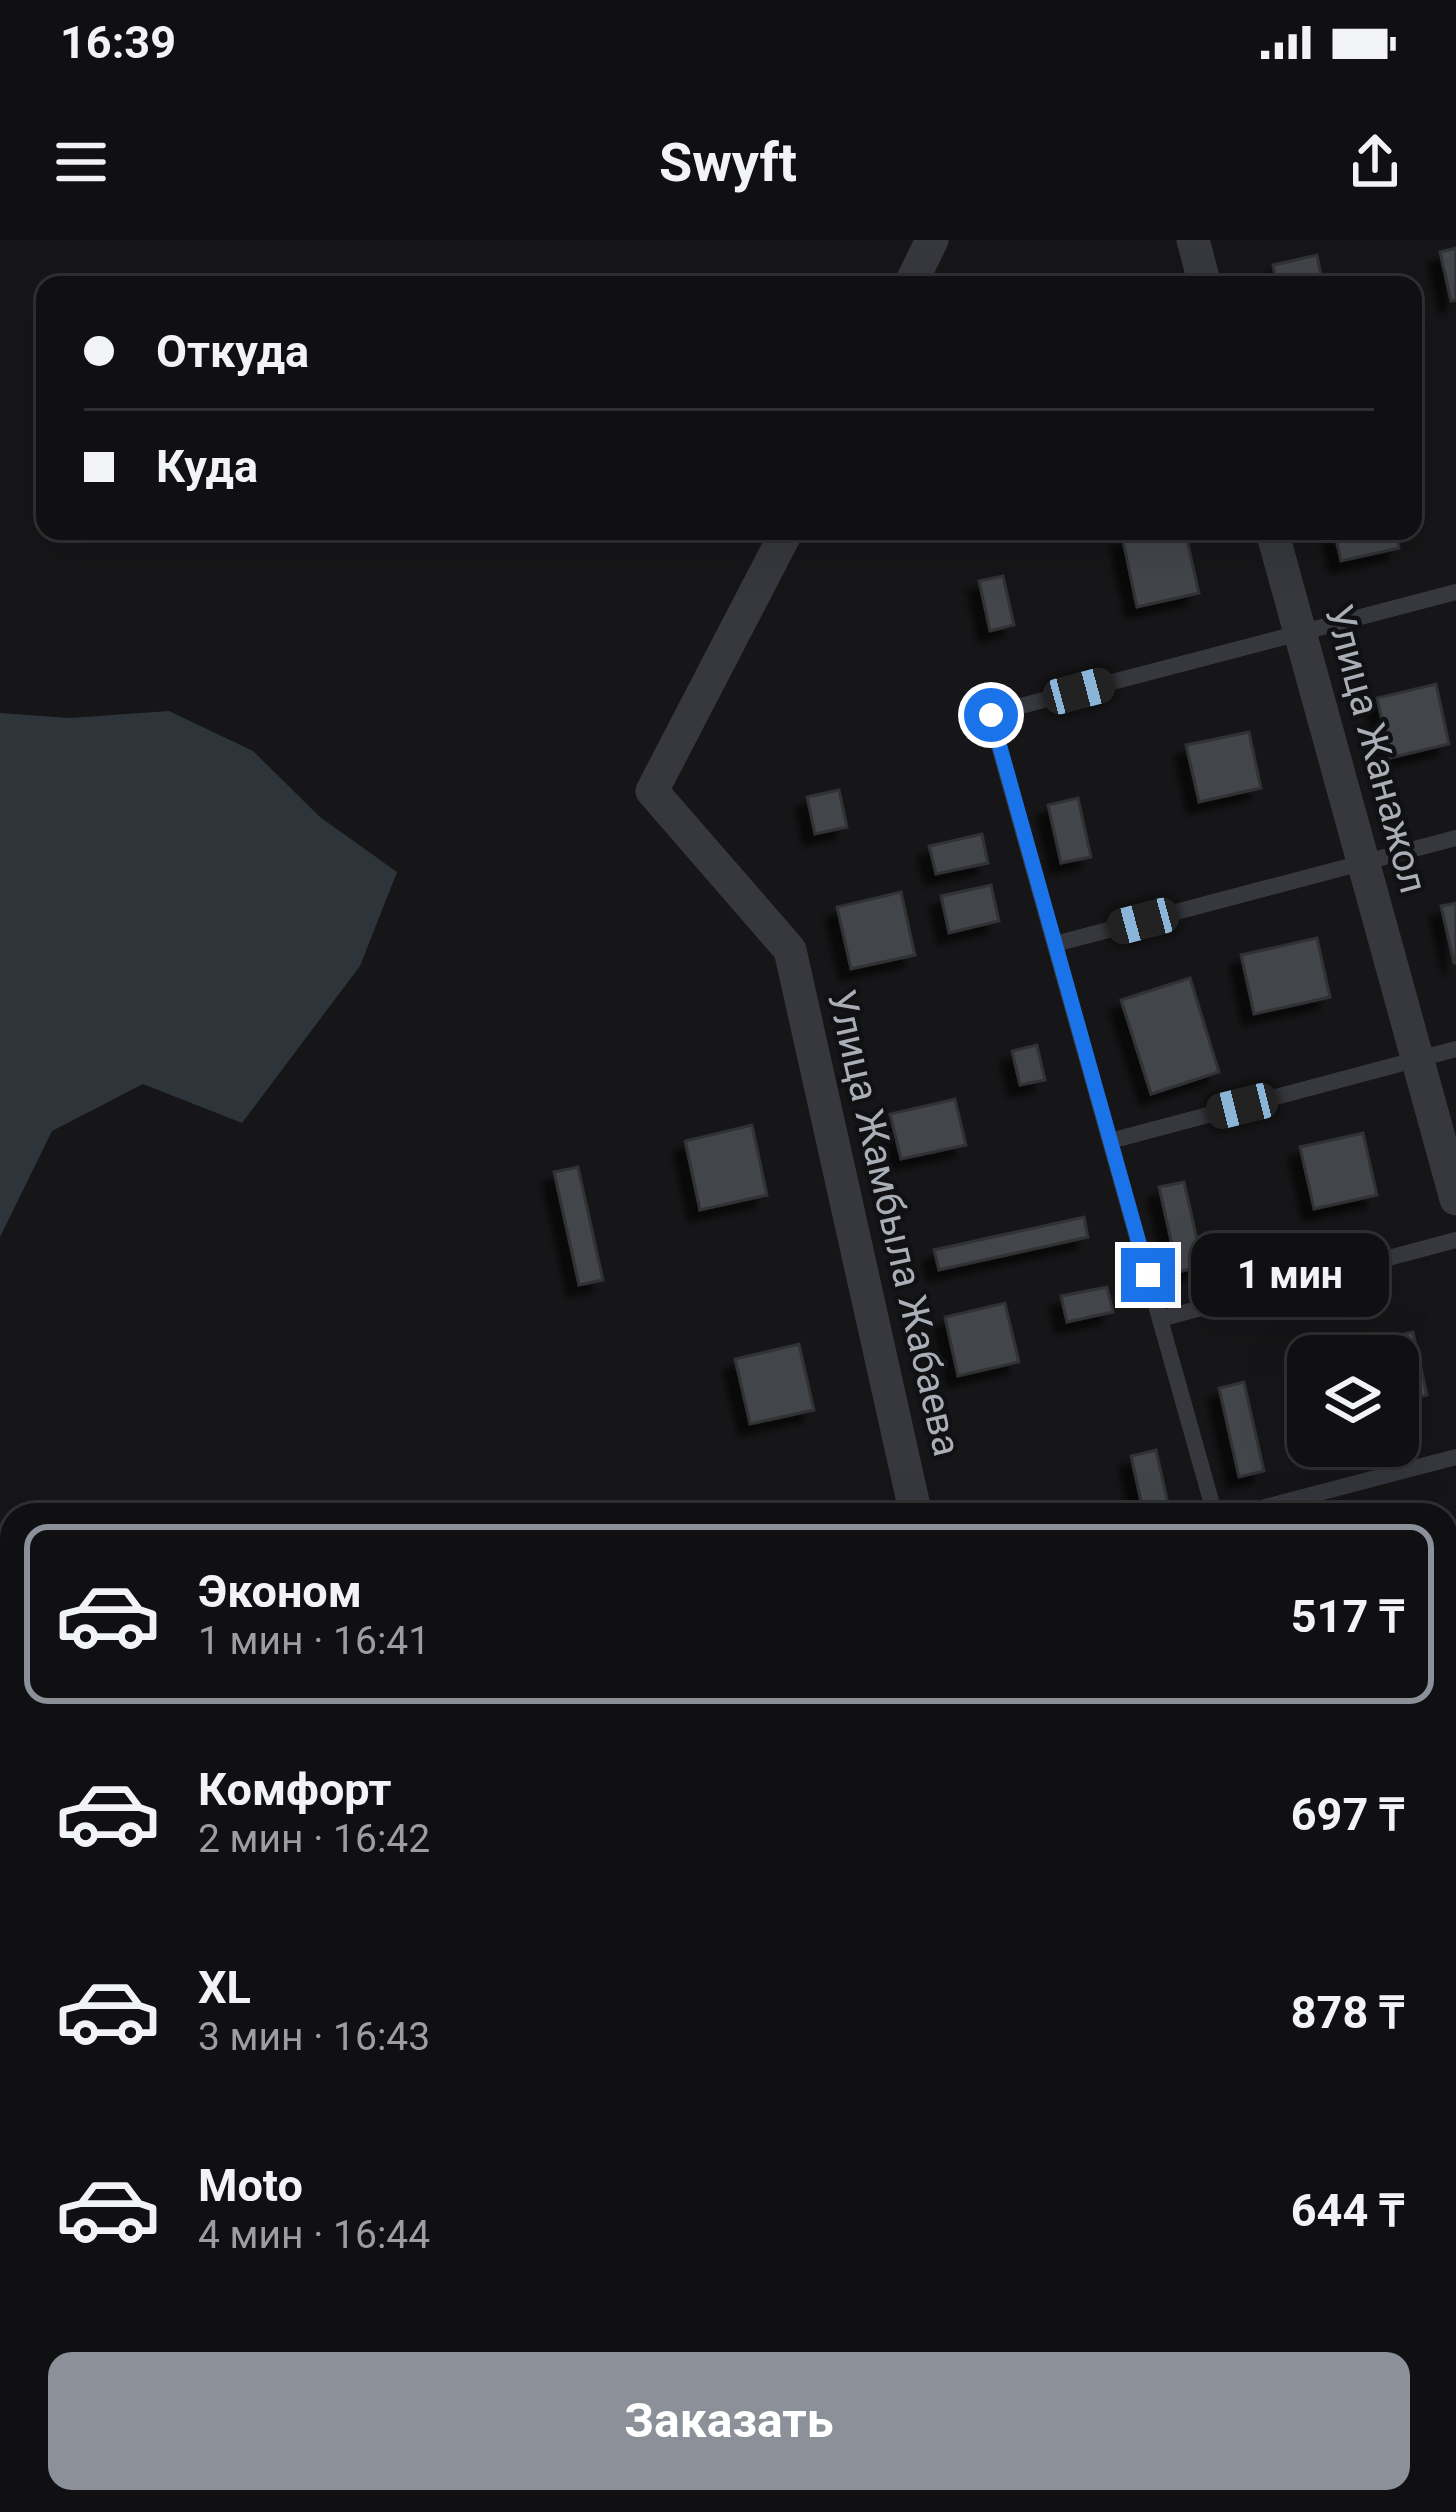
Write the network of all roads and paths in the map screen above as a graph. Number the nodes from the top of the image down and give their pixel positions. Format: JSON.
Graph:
{"nodes":[{"id":1,"x":932,"y":240,"type":"edge"},
{"id":2,"x":1192,"y":240,"type":"edge"},
{"id":3,"x":914,"y":276,"type":"edge"},
{"id":4,"x":1202,"y":276,"type":"edge"},
{"id":5,"x":782,"y":540,"type":"edge"},
{"id":6,"x":1274,"y":540,"type":"edge"},
{"id":7,"x":1456,"y":592,"type":"edge"},
{"id":8,"x":1300,"y":633,"type":"junction"},
{"id":9,"x":1456,"y":838,"type":"edge"},
{"id":10,"x":1364,"y":862,"type":"junction"},
{"id":11,"x":1055,"y":944,"type":"junction"},
{"id":12,"x":1456,"y":1049,"type":"edge"},
{"id":13,"x":1418,"y":1060,"type":"junction"},
{"id":14,"x":1110,"y":1141,"type":"junction"},
{"id":15,"x":1456,"y":1198,"type":"edge"},
{"id":16,"x":1456,"y":1240,"type":"edge"},
{"id":17,"x":1160,"y":1319,"type":"junction"},
{"id":18,"x":1456,"y":1456,"type":"edge"},
{"id":19,"x":913,"y":1503,"type":"edge"},
{"id":20,"x":1212,"y":1503,"type":"edge"},
{"id":21,"x":1280,"y":1503,"type":"edge"}],
"edges":[{"from":1,"to":3,"type":"street"},
{"from":2,"to":4,"type":"street"},
{"from":5,"to":19,"type":"street","name":"Улица Жамбыла Жабаева"},
{"from":6,"to":8,"type":"street","name":"Улица Жанажол"},
{"from":7,"to":8,"type":"lane"},
{"from":8,"to":10,"type":"street","name":"Улица Жанажол"},
{"from":8,"to":11,"type":"lane"},
{"from":9,"to":10,"type":"lane"},
{"from":10,"to":11,"type":"lane"},
{"from":10,"to":13,"type":"street","name":"Улица Жанажол"},
{"from":11,"to":14,"type":"lane"},
{"from":12,"to":13,"type":"lane"},
{"from":13,"to":14,"type":"lane"},
{"from":13,"to":15,"type":"street","name":"Улица Жанажол"},
{"from":14,"to":17,"type":"lane"},
{"from":16,"to":17,"type":"lane"},
{"from":17,"to":20,"type":"lane"},
{"from":18,"to":21,"type":"lane"}]}
